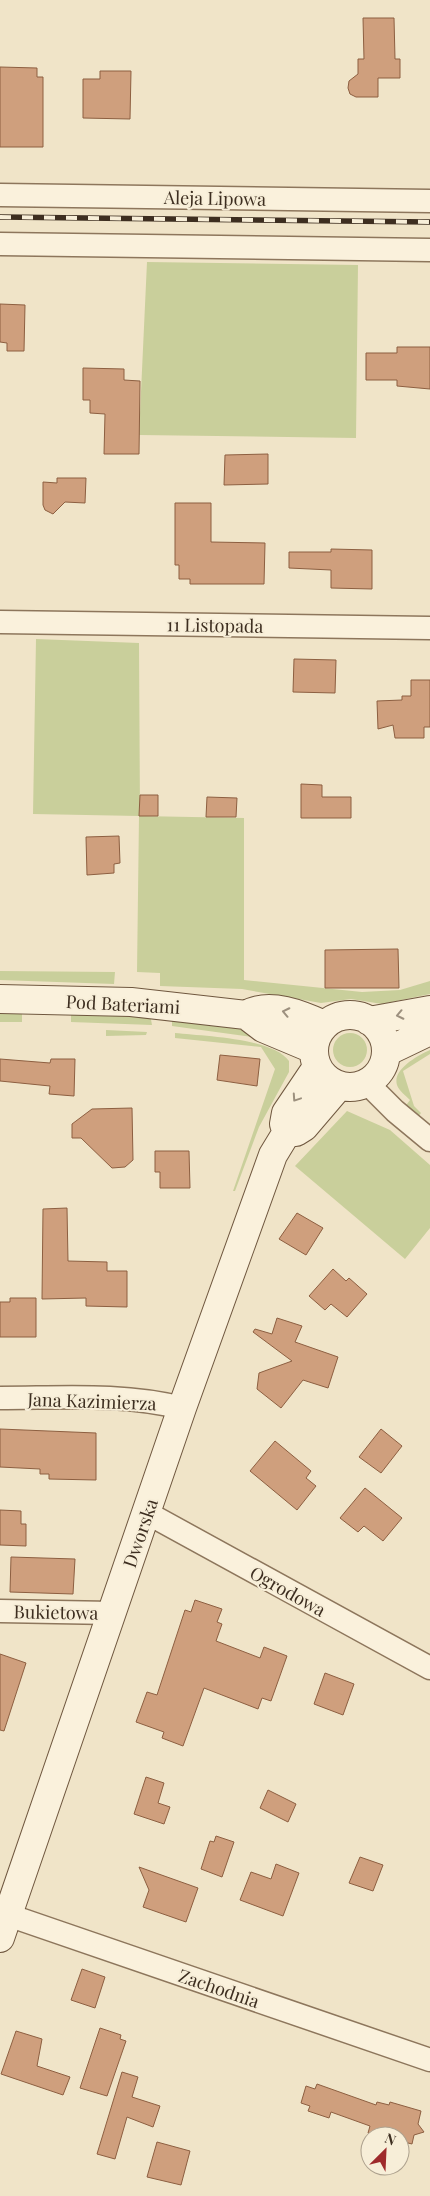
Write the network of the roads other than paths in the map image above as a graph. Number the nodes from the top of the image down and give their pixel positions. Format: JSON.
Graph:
{"nodes":[{"id":1,"x":0,"y":195,"type":"edge"},
{"id":2,"x":430,"y":201,"type":"edge"},
{"id":3,"x":0,"y":244,"type":"edge"},
{"id":4,"x":430,"y":250,"type":"edge"},
{"id":5,"x":0,"y":622,"type":"edge"},
{"id":6,"x":430,"y":628,"type":"edge"},
{"id":7,"x":0,"y":999,"type":"edge"},
{"id":8,"x":430,"y":1010,"type":"edge"},
{"id":9,"x":369,"y":1021,"type":"junction"},
{"id":10,"x":430,"y":1031,"type":"edge"},
{"id":11,"x":318,"y":1047,"type":"junction"},
{"id":12,"x":386,"y":1052,"type":"junction"},
{"id":13,"x":367,"y":1083,"type":"junction"},
{"id":14,"x":340,"y":1086,"type":"junction"},
{"id":15,"x":288,"y":1132,"type":"junction"},
{"id":16,"x":430,"y":1140,"type":"edge"},
{"id":17,"x":0,"y":1398,"type":"edge"},
{"id":18,"x":182,"y":1408,"type":"junction"},
{"id":19,"x":147,"y":1513,"type":"junction"},
{"id":20,"x":0,"y":1611,"type":"edge"},
{"id":21,"x":112,"y":1613,"type":"junction"},
{"id":22,"x":430,"y":1668,"type":"edge"},
{"id":23,"x":4,"y":1926,"type":"edge"},
{"id":24,"x":430,"y":2060,"type":"edge"}],
"edges":[{"from":1,"to":2,"type":"street","name":"Aleja Lipowa"},
{"from":3,"to":4,"type":"street"},
{"from":5,"to":6,"type":"street","name":"11 Listopada"},
{"from":7,"to":11,"type":"street","name":"Pod Bateriami"},
{"from":8,"to":9,"type":"street","one_way":true},
{"from":9,"to":11,"type":"street"},
{"from":9,"to":12,"type":"street"},
{"from":10,"to":12,"type":"street"},
{"from":11,"to":14,"type":"street","name":"Pod Bateriami"},
{"from":11,"to":15,"type":"street","one_way":true},
{"from":12,"to":13,"type":"street"},
{"from":13,"to":14,"type":"street"},
{"from":13,"to":16,"type":"street"},
{"from":14,"to":15,"type":"street","name":"Dworska"},
{"from":15,"to":18,"type":"street","name":"Dworska"},
{"from":17,"to":18,"type":"street","name":"Jana Kazimierza"},
{"from":18,"to":19,"type":"street","name":"Dworska"},
{"from":19,"to":21,"type":"street","name":"Dworska"},
{"from":19,"to":22,"type":"street","name":"Ogrodowa"},
{"from":20,"to":21,"type":"street","name":"Bukietowa"},
{"from":21,"to":23,"type":"street","name":"Dworska"},
{"from":23,"to":24,"type":"street","name":"Zachodnia"}]}
